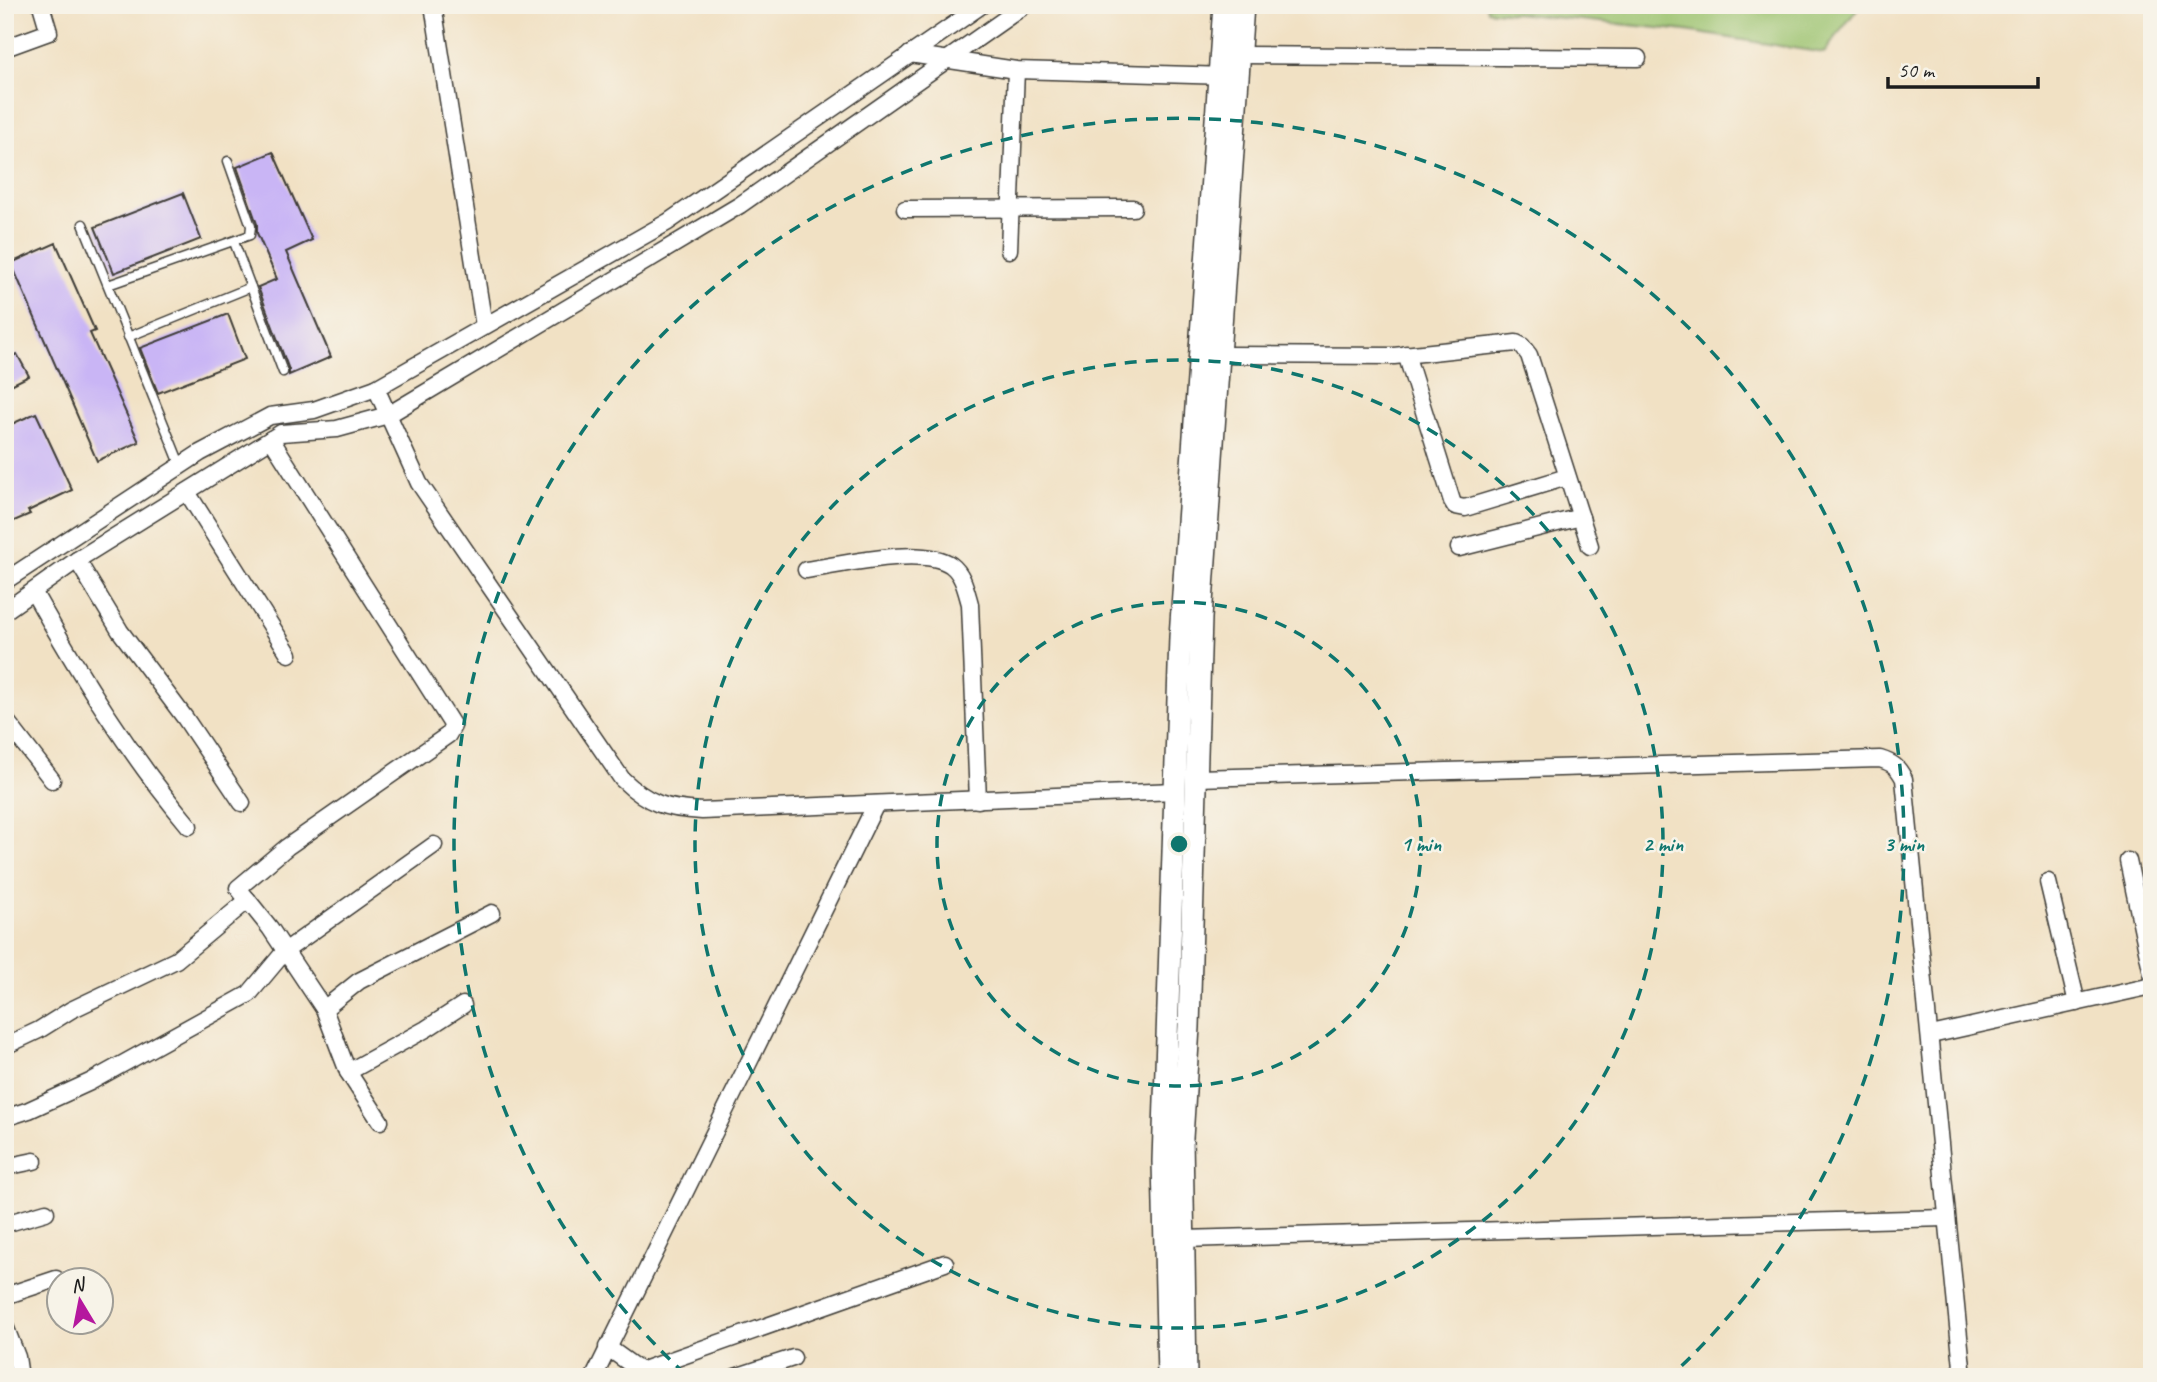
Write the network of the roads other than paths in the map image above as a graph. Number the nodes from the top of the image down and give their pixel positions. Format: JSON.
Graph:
{"nodes":[{"id":1,"x":41,"y":5,"type":"edge"},
{"id":2,"x":433,"y":5,"type":"edge"},
{"id":3,"x":982,"y":5,"type":"edge"},
{"id":4,"x":1025,"y":5,"type":"edge"},
{"id":5,"x":1224,"y":5,"type":"edge"},
{"id":6,"x":1243,"y":5,"type":"edge"},
{"id":7,"x":5,"y":48,"type":"edge"},
{"id":8,"x":910,"y":54,"type":"junction"},
{"id":9,"x":1241,"y":55,"type":"junction"},
{"id":10,"x":1638,"y":58,"type":"dead end"},
{"id":11,"x":946,"y":60,"type":"junction"},
{"id":12,"x":1016,"y":71,"type":"junction"},
{"id":13,"x":1230,"y":76,"type":"junction"},
{"id":14,"x":228,"y":161,"type":"dead end"},
{"id":15,"x":1010,"y":208,"type":"junction"},
{"id":16,"x":1133,"y":208,"type":"dead end"},
{"id":17,"x":905,"y":209,"type":"dead end"},
{"id":18,"x":83,"y":225,"type":"dead end"},
{"id":19,"x":234,"y":242,"type":"junction"},
{"id":20,"x":1009,"y":250,"type":"dead end"},
{"id":21,"x":107,"y":285,"type":"junction"},
{"id":22,"x":251,"y":286,"type":"junction"},
{"id":23,"x":484,"y":326,"type":"junction"},
{"id":24,"x":128,"y":337,"type":"junction"},
{"id":25,"x":1406,"y":354,"type":"junction"},
{"id":26,"x":1219,"y":355,"type":"junction"},
{"id":27,"x":283,"y":372,"type":"dead end"},
{"id":28,"x":376,"y":388,"type":"junction"},
{"id":29,"x":388,"y":415,"type":"junction"},
{"id":30,"x":271,"y":439,"type":"junction"},
{"id":31,"x":180,"y":464,"type":"junction"},
{"id":32,"x":1567,"y":477,"type":"junction"},
{"id":33,"x":187,"y":492,"type":"junction"},
{"id":34,"x":1198,"y":510,"type":"junction"},
{"id":35,"x":1581,"y":517,"type":"junction"},
{"id":36,"x":1590,"y":545,"type":"dead end"},
{"id":37,"x":1459,"y":548,"type":"dead end"},
{"id":38,"x":77,"y":560,"type":"junction"},
{"id":39,"x":806,"y":570,"type":"dead end"},
{"id":40,"x":5,"y":581,"type":"edge"},
{"id":41,"x":34,"y":593,"type":"junction"},
{"id":42,"x":5,"y":611,"type":"edge"},
{"id":43,"x":289,"y":654,"type":"dead end"},
{"id":44,"x":5,"y":719,"type":"edge"},
{"id":45,"x":1197,"y":778,"type":"junction"},
{"id":46,"x":51,"y":780,"type":"dead end"},
{"id":47,"x":1175,"y":791,"type":"junction"},
{"id":48,"x":978,"y":800,"type":"junction"},
{"id":49,"x":242,"y":803,"type":"dead end"},
{"id":50,"x":876,"y":804,"type":"junction"},
{"id":51,"x":189,"y":826,"type":"dead end"},
{"id":52,"x":434,"y":845,"type":"dead end"},
{"id":53,"x":2129,"y":861,"type":"dead end"},
{"id":54,"x":2048,"y":882,"type":"dead end"},
{"id":55,"x":248,"y":900,"type":"junction"},
{"id":56,"x":492,"y":914,"type":"dead end"},
{"id":57,"x":285,"y":951,"type":"junction"},
{"id":58,"x":2152,"y":974,"type":"edge"},
{"id":59,"x":2152,"y":986,"type":"edge"},
{"id":60,"x":2077,"y":1003,"type":"junction"},
{"id":61,"x":463,"y":1005,"type":"dead end"},
{"id":62,"x":324,"y":1009,"type":"junction"},
{"id":63,"x":1931,"y":1035,"type":"junction"},
{"id":64,"x":5,"y":1046,"type":"edge"},
{"id":65,"x":348,"y":1072,"type":"junction"},
{"id":66,"x":5,"y":1118,"type":"edge"},
{"id":67,"x":380,"y":1121,"type":"dead end"},
{"id":68,"x":34,"y":1161,"type":"dead end"},
{"id":69,"x":5,"y":1167,"type":"edge"},
{"id":70,"x":46,"y":1212,"type":"dead end"},
{"id":71,"x":1946,"y":1218,"type":"junction"},
{"id":72,"x":5,"y":1223,"type":"edge"},
{"id":73,"x":1184,"y":1239,"type":"junction"},
{"id":74,"x":945,"y":1263,"type":"dead end"},
{"id":75,"x":46,"y":1282,"type":"edge"},
{"id":76,"x":5,"y":1296,"type":"edge"},
{"id":77,"x":5,"y":1326,"type":"edge"},
{"id":78,"x":607,"y":1347,"type":"junction"},
{"id":79,"x":793,"y":1358,"type":"dead end"},
{"id":80,"x":644,"y":1374,"type":"edge"},
{"id":81,"x":20,"y":1377,"type":"edge"},
{"id":82,"x":594,"y":1377,"type":"edge"},
{"id":83,"x":735,"y":1377,"type":"edge"},
{"id":84,"x":1168,"y":1377,"type":"edge"},
{"id":85,"x":1186,"y":1377,"type":"edge"},
{"id":86,"x":1963,"y":1377,"type":"edge"}],
"edges":[{"from":1,"to":7,"type":"street"},
{"from":2,"to":23,"type":"street"},
{"from":3,"to":8,"type":"street"},
{"from":4,"to":11,"type":"street"},
{"from":5,"to":13,"type":"street"},
{"from":6,"to":9,"type":"street"},
{"from":8,"to":11,"type":"street"},
{"from":8,"to":23,"type":"street"},
{"from":9,"to":10,"type":"street"},
{"from":9,"to":13,"type":"street"},
{"from":11,"to":12,"type":"street"},
{"from":11,"to":29,"type":"street"},
{"from":12,"to":13,"type":"street"},
{"from":12,"to":15,"type":"street"},
{"from":13,"to":26,"type":"street"},
{"from":13,"to":34,"type":"street"},
{"from":14,"to":19,"type":"lane"},
{"from":15,"to":16,"type":"street"},
{"from":15,"to":17,"type":"street"},
{"from":15,"to":20,"type":"street"},
{"from":18,"to":21,"type":"lane"},
{"from":19,"to":21,"type":"lane"},
{"from":19,"to":22,"type":"lane"},
{"from":21,"to":24,"type":"lane"},
{"from":22,"to":24,"type":"lane"},
{"from":22,"to":27,"type":"lane"},
{"from":23,"to":28,"type":"street"},
{"from":24,"to":31,"type":"lane"},
{"from":25,"to":26,"type":"street"},
{"from":25,"to":32,"type":"street"},
{"from":25,"to":32,"type":"street"},
{"from":26,"to":34,"type":"street"},
{"from":28,"to":29,"type":"street"},
{"from":28,"to":31,"type":"street"},
{"from":29,"to":30,"type":"street"},
{"from":29,"to":50,"type":"street"},
{"from":30,"to":33,"type":"street"},
{"from":30,"to":55,"type":"street"},
{"from":31,"to":40,"type":"street"},
{"from":32,"to":35,"type":"street"},
{"from":33,"to":38,"type":"street"},
{"from":33,"to":43,"type":"street"},
{"from":34,"to":45,"type":"street"},
{"from":34,"to":47,"type":"street"},
{"from":35,"to":36,"type":"street"},
{"from":35,"to":37,"type":"street"},
{"from":38,"to":41,"type":"street"},
{"from":38,"to":49,"type":"street"},
{"from":39,"to":48,"type":"street"},
{"from":41,"to":42,"type":"street"},
{"from":41,"to":51,"type":"street"},
{"from":44,"to":46,"type":"street"},
{"from":45,"to":63,"type":"street"},
{"from":45,"to":73,"type":"street"},
{"from":47,"to":48,"type":"street"},
{"from":47,"to":84,"type":"street"},
{"from":48,"to":50,"type":"street"},
{"from":50,"to":78,"type":"street"},
{"from":52,"to":57,"type":"street"},
{"from":53,"to":58,"type":"street"},
{"from":54,"to":60,"type":"street"},
{"from":55,"to":57,"type":"street"},
{"from":55,"to":64,"type":"street"},
{"from":56,"to":62,"type":"street"},
{"from":57,"to":62,"type":"street"},
{"from":57,"to":66,"type":"street"},
{"from":59,"to":60,"type":"street"},
{"from":60,"to":63,"type":"street"},
{"from":61,"to":65,"type":"street"},
{"from":62,"to":65,"type":"street"},
{"from":63,"to":71,"type":"street"},
{"from":65,"to":67,"type":"street"},
{"from":68,"to":69,"type":"street"},
{"from":70,"to":72,"type":"street"},
{"from":71,"to":73,"type":"street"},
{"from":71,"to":86,"type":"street"},
{"from":73,"to":85,"type":"street"},
{"from":74,"to":80,"type":"street"},
{"from":75,"to":76,"type":"street"},
{"from":77,"to":81,"type":"street"},
{"from":78,"to":80,"type":"street"},
{"from":78,"to":82,"type":"street"},
{"from":79,"to":83,"type":"street"}]}
